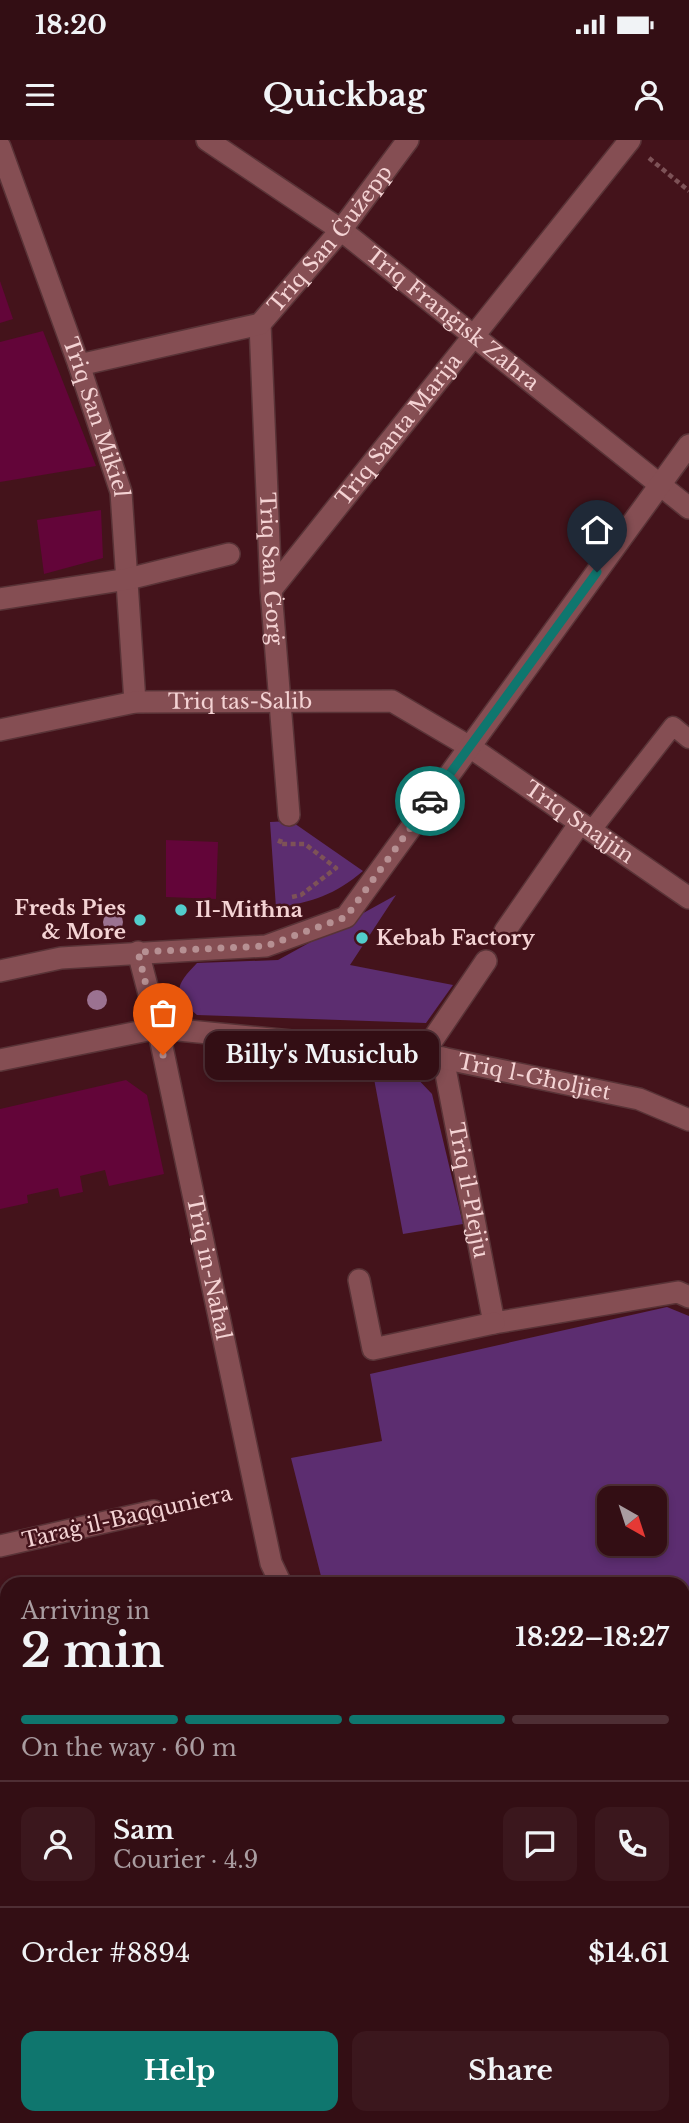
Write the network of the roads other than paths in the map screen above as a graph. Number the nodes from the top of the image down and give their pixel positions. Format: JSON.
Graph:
{"nodes":[{"id":1,"x":208,"y":140,"type":"edge"},
{"id":2,"x":408,"y":140,"type":"edge"},
{"id":3,"x":629,"y":140,"type":"edge"},
{"id":4,"x":0,"y":147,"type":"edge"},
{"id":5,"x":341,"y":230,"type":"junction"},
{"id":6,"x":260,"y":324,"type":"junction"},
{"id":7,"x":474,"y":334,"type":"junction"},
{"id":8,"x":79,"y":365,"type":"junction"},
{"id":9,"x":689,"y":445,"type":"edge"},
{"id":10,"x":660,"y":484,"type":"junction"},
{"id":11,"x":689,"y":508,"type":"edge"},
{"id":12,"x":229,"y":554,"type":"dead end"},
{"id":13,"x":128,"y":579,"type":"junction"},
{"id":14,"x":271,"y":590,"type":"junction"},
{"id":15,"x":0,"y":599,"type":"edge"},
{"id":16,"x":135,"y":702,"type":"junction"},
{"id":17,"x":279,"y":702,"type":"junction"},
{"id":18,"x":0,"y":730,"type":"edge"},
{"id":19,"x":689,"y":739,"type":"edge"},
{"id":20,"x":470,"y":747,"type":"junction"},
{"id":21,"x":289,"y":815,"type":"road end"},
{"id":22,"x":586,"y":827,"type":"junction"},
{"id":23,"x":689,"y":898,"type":"edge"},
{"id":24,"x":505,"y":931,"type":"dead end"},
{"id":25,"x":138,"y":952,"type":"junction"},
{"id":26,"x":486,"y":961,"type":"dead end"},
{"id":27,"x":0,"y":971,"type":"edge"},
{"id":28,"x":158,"y":1028,"type":"junction"},
{"id":29,"x":433,"y":1056,"type":"junction"},
{"id":30,"x":0,"y":1060,"type":"edge"},
{"id":31,"x":689,"y":1120,"type":"edge"},
{"id":32,"x":359,"y":1280,"type":"dead end"},
{"id":33,"x":689,"y":1297,"type":"edge"},
{"id":34,"x":494,"y":1323,"type":"junction"},
{"id":35,"x":154,"y":1511,"type":"road end"},
{"id":36,"x":0,"y":1546,"type":"edge"},
{"id":37,"x":278,"y":1577,"type":"edge"}],
"edges":[{"from":1,"to":5,"type":"street","name":"Triq Franġisk Zahra"},
{"from":2,"to":5,"type":"street","name":"Triq San Ġużepp"},
{"from":3,"to":7,"type":"street","name":"Triq Santa Marija"},
{"from":4,"to":8,"type":"street","name":"Triq San Mikiel"},
{"from":5,"to":6,"type":"street","name":"Triq San Ġużepp"},
{"from":5,"to":7,"type":"street","name":"Triq Franġisk Zahra"},
{"from":6,"to":8,"type":"street","name":"Triq San Ġużepp"},
{"from":6,"to":14,"type":"street","name":"Triq San Ġorġ"},
{"from":7,"to":10,"type":"street","name":"Triq Franġisk Zahra"},
{"from":7,"to":14,"type":"street","name":"Triq Santa Marija"},
{"from":8,"to":13,"type":"street","name":"Triq San Mikiel"},
{"from":9,"to":10,"type":"street"},
{"from":10,"to":11,"type":"street","name":"Triq Franġisk Zahra"},
{"from":10,"to":20,"type":"street"},
{"from":12,"to":13,"type":"street"},
{"from":13,"to":15,"type":"street"},
{"from":13,"to":16,"type":"street","name":"Triq San Mikiel"},
{"from":14,"to":17,"type":"street","name":"Triq San Ġorġ"},
{"from":16,"to":17,"type":"street","name":"Triq tas-Salib"},
{"from":16,"to":18,"type":"street","name":"Triq tas-Salib"},
{"from":17,"to":20,"type":"street","name":"Triq tas-Salib"},
{"from":17,"to":21,"type":"street","name":"Triq San Ġorġ"},
{"from":19,"to":22,"type":"lane"},
{"from":20,"to":22,"type":"street","name":"Triq Snajjin"},
{"from":20,"to":25,"type":"street"},
{"from":22,"to":23,"type":"street","name":"Triq Snajjin"},
{"from":22,"to":24,"type":"street"},
{"from":25,"to":27,"type":"street"},
{"from":25,"to":28,"type":"street","name":"Triq in-Naħal"},
{"from":26,"to":29,"type":"street"},
{"from":28,"to":29,"type":"street","name":"Triq l-Għoljiet"},
{"from":28,"to":30,"type":"street","name":"Triq l-Għoljiet"},
{"from":28,"to":37,"type":"street","name":"Triq in-Naħal"},
{"from":29,"to":31,"type":"street","name":"Triq l-Għoljiet"},
{"from":29,"to":34,"type":"street","name":"Triq il-Plejju"},
{"from":32,"to":34,"type":"street"},
{"from":33,"to":34,"type":"street"},
{"from":35,"to":36,"type":"street","name":"Taraġ il-Baqquniera"}]}
